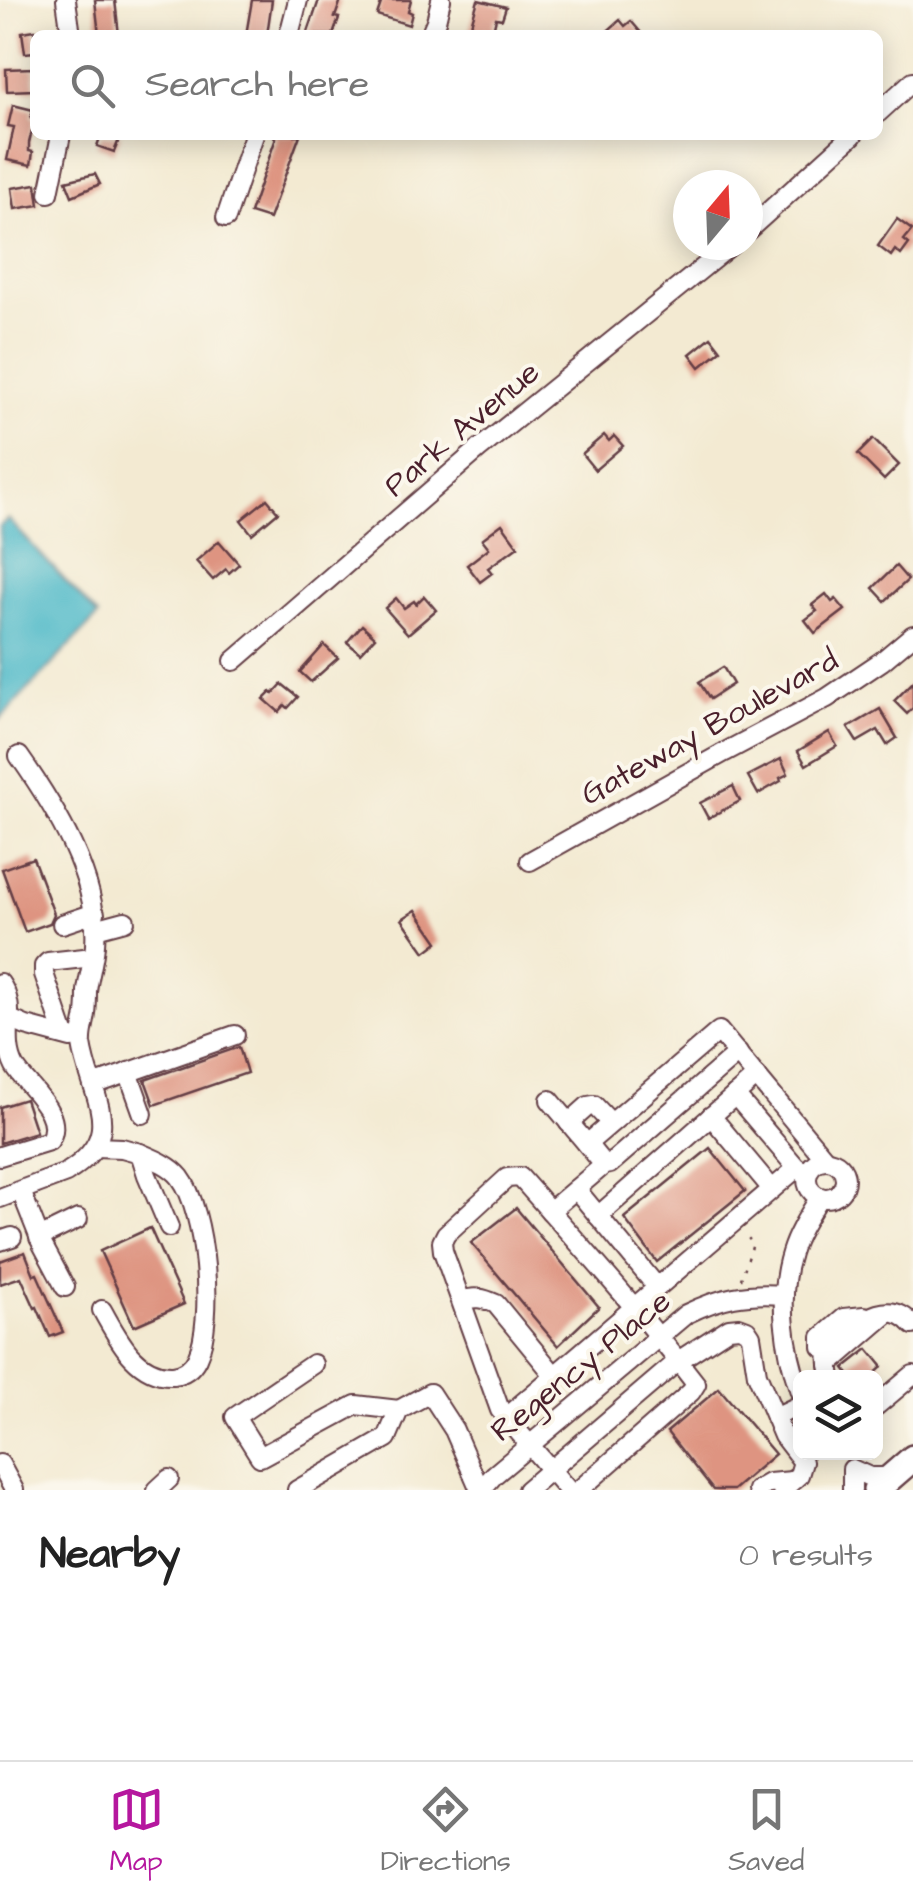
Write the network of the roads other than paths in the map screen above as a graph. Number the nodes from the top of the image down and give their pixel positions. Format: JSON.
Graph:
{"nodes":[{"id":1,"x":66,"y":0,"type":"edge"},
{"id":2,"x":298,"y":0,"type":"edge"},
{"id":3,"x":441,"y":0,"type":"edge"},
{"id":4,"x":71,"y":30,"type":"edge"},
{"id":5,"x":290,"y":30,"type":"edge"},
{"id":6,"x":432,"y":30,"type":"edge"},
{"id":7,"x":913,"y":81,"type":"edge"},
{"id":8,"x":883,"y":108,"type":"edge"},
{"id":9,"x":60,"y":140,"type":"edge"},
{"id":10,"x":252,"y":140,"type":"edge"},
{"id":11,"x":848,"y":140,"type":"edge"},
{"id":12,"x":49,"y":193,"type":"dead end"},
{"id":13,"x":763,"y":217,"type":"edge"},
{"id":14,"x":226,"y":218,"type":"dead end"},
{"id":15,"x":712,"y":260,"type":"edge"},
{"id":16,"x":913,"y":636,"type":"edge"},
{"id":17,"x":234,"y":661,"type":"dead end"},
{"id":18,"x":20,"y":756,"type":"dead end"},
{"id":19,"x":530,"y":861,"type":"dead end"},
{"id":20,"x":95,"y":921,"type":"junction"},
{"id":21,"x":125,"y":921,"type":"dead end"},
{"id":22,"x":62,"y":924,"type":"dead end"},
{"id":23,"x":93,"y":958,"type":"junction"},
{"id":24,"x":0,"y":983,"type":"edge"},
{"id":25,"x":4,"y":1017,"type":"edge"},
{"id":26,"x":235,"y":1035,"type":"dead end"},
{"id":27,"x":73,"y":1038,"type":"junction"},
{"id":28,"x":738,"y":1054,"type":"junction"},
{"id":29,"x":128,"y":1072,"type":"junction"},
{"id":30,"x":757,"y":1076,"type":"junction"},
{"id":31,"x":93,"y":1085,"type":"junction"},
{"id":32,"x":735,"y":1095,"type":"junction"},
{"id":33,"x":550,"y":1100,"type":"dead end"},
{"id":34,"x":143,"y":1114,"type":"dead end"},
{"id":35,"x":711,"y":1116,"type":"junction"},
{"id":36,"x":569,"y":1123,"type":"junction"},
{"id":37,"x":612,"y":1123,"type":"junction"},
{"id":38,"x":587,"y":1144,"type":"junction"},
{"id":39,"x":96,"y":1147,"type":"junction"},
{"id":40,"x":140,"y":1153,"type":"junction"},
{"id":41,"x":0,"y":1156,"type":"edge"},
{"id":42,"x":826,"y":1160,"type":"junction"},
{"id":43,"x":604,"y":1165,"type":"junction"},
{"id":44,"x":802,"y":1170,"type":"junction"},
{"id":45,"x":576,"y":1189,"type":"junction"},
{"id":46,"x":772,"y":1189,"type":"junction"},
{"id":47,"x":21,"y":1191,"type":"junction"},
{"id":48,"x":0,"y":1198,"type":"edge"},
{"id":49,"x":820,"y":1198,"type":"junction"},
{"id":50,"x":550,"y":1211,"type":"junction"},
{"id":51,"x":598,"y":1216,"type":"junction"},
{"id":52,"x":78,"y":1219,"type":"dead end"},
{"id":53,"x":169,"y":1228,"type":"dead end"},
{"id":54,"x":39,"y":1238,"type":"junction"},
{"id":55,"x":64,"y":1286,"type":"dead end"},
{"id":56,"x":657,"y":1286,"type":"junction"},
{"id":57,"x":784,"y":1295,"type":"junction"},
{"id":58,"x":462,"y":1301,"type":"junction"},
{"id":59,"x":635,"y":1308,"type":"junction"},
{"id":60,"x":102,"y":1310,"type":"dead end"},
{"id":61,"x":913,"y":1326,"type":"edge"},
{"id":62,"x":658,"y":1335,"type":"junction"},
{"id":63,"x":678,"y":1361,"type":"junction"},
{"id":64,"x":313,"y":1364,"type":"dead end"},
{"id":65,"x":830,"y":1367,"type":"edge"},
{"id":66,"x":795,"y":1370,"type":"edge"},
{"id":67,"x":913,"y":1375,"type":"edge"},
{"id":68,"x":555,"y":1376,"type":"junction"},
{"id":69,"x":883,"y":1400,"type":"edge"},
{"id":70,"x":793,"y":1408,"type":"edge"},
{"id":71,"x":399,"y":1410,"type":"junction"},
{"id":72,"x":506,"y":1417,"type":"junction"},
{"id":73,"x":776,"y":1417,"type":"junction"},
{"id":74,"x":530,"y":1445,"type":"junction"},
{"id":75,"x":913,"y":1458,"type":"edge"},
{"id":76,"x":845,"y":1460,"type":"edge"},
{"id":77,"x":0,"y":1464,"type":"edge"},
{"id":78,"x":852,"y":1468,"type":"junction"},
{"id":79,"x":552,"y":1470,"type":"junction"},
{"id":80,"x":883,"y":1484,"type":"edge"},
{"id":81,"x":787,"y":1486,"type":"edge"},
{"id":82,"x":14,"y":1490,"type":"edge"},
{"id":83,"x":297,"y":1490,"type":"edge"},
{"id":84,"x":480,"y":1490,"type":"edge"},
{"id":85,"x":528,"y":1490,"type":"edge"},
{"id":86,"x":568,"y":1490,"type":"edge"},
{"id":87,"x":579,"y":1490,"type":"edge"},
{"id":88,"x":757,"y":1490,"type":"edge"},
{"id":89,"x":852,"y":1490,"type":"edge"}],
"edges":[{"from":1,"to":4,"type":"street"},
{"from":2,"to":5,"type":"street"},
{"from":3,"to":6,"type":"street"},
{"from":7,"to":8,"type":"street"},
{"from":9,"to":12,"type":"street"},
{"from":10,"to":14,"type":"street"},
{"from":11,"to":13,"type":"street"},
{"from":15,"to":17,"type":"street","name":"Park Avenue"},
{"from":16,"to":19,"type":"street","name":"Gateway Boulevard"},
{"from":18,"to":20,"type":"street"},
{"from":20,"to":21,"type":"street"},
{"from":20,"to":22,"type":"street"},
{"from":20,"to":23,"type":"street"},
{"from":23,"to":27,"type":"street"},
{"from":23,"to":27,"type":"street"},
{"from":24,"to":25,"type":"street"},
{"from":25,"to":27,"type":"street"},
{"from":25,"to":41,"type":"street"},
{"from":26,"to":29,"type":"street"},
{"from":27,"to":31,"type":"street"},
{"from":28,"to":30,"type":"street"},
{"from":28,"to":37,"type":"street"},
{"from":28,"to":43,"type":"street"},
{"from":29,"to":31,"type":"street"},
{"from":29,"to":34,"type":"street"},
{"from":30,"to":32,"type":"street"},
{"from":30,"to":42,"type":"street"},
{"from":31,"to":39,"type":"street"},
{"from":32,"to":35,"type":"street"},
{"from":32,"to":44,"type":"street"},
{"from":33,"to":36,"type":"street"},
{"from":35,"to":46,"type":"street"},
{"from":35,"to":51,"type":"street"},
{"from":36,"to":37,"type":"street"},
{"from":36,"to":38,"type":"street"},
{"from":37,"to":38,"type":"street"},
{"from":38,"to":43,"type":"street"},
{"from":39,"to":40,"type":"street"},
{"from":39,"to":47,"type":"street"},
{"from":40,"to":53,"type":"street"},
{"from":40,"to":60,"type":"street"},
{"from":42,"to":44,"type":"street"},
{"from":42,"to":49,"type":"street"},
{"from":43,"to":45,"type":"street"},
{"from":44,"to":46,"type":"street"},
{"from":44,"to":49,"type":"street"},
{"from":45,"to":50,"type":"street"},
{"from":45,"to":51,"type":"street"},
{"from":46,"to":56,"type":"street"},
{"from":47,"to":48,"type":"street"},
{"from":47,"to":54,"type":"street"},
{"from":49,"to":57,"type":"street"},
{"from":50,"to":58,"type":"street"},
{"from":50,"to":59,"type":"street"},
{"from":51,"to":56,"type":"street"},
{"from":52,"to":54,"type":"street"},
{"from":54,"to":55,"type":"street"},
{"from":56,"to":59,"type":"street"},
{"from":57,"to":62,"type":"street","name":"Regency Place"},
{"from":57,"to":66,"type":"street"},
{"from":58,"to":68,"type":"street"},
{"from":58,"to":72,"type":"street"},
{"from":59,"to":62,"type":"street"},
{"from":59,"to":68,"type":"street"},
{"from":61,"to":65,"type":"street"},
{"from":62,"to":63,"type":"street"},
{"from":62,"to":74,"type":"street","name":"Regency Place"},
{"from":63,"to":73,"type":"street"},
{"from":63,"to":79,"type":"street"},
{"from":63,"to":87,"type":"street"},
{"from":64,"to":71,"type":"street"},
{"from":67,"to":69,"type":"street"},
{"from":68,"to":72,"type":"street"},
{"from":70,"to":73,"type":"street"},
{"from":71,"to":83,"type":"street"},
{"from":71,"to":84,"type":"street"},
{"from":72,"to":74,"type":"street"},
{"from":73,"to":81,"type":"street"},
{"from":74,"to":79,"type":"street"},
{"from":74,"to":84,"type":"street","name":"Regency Place"},
{"from":75,"to":80,"type":"highway"},
{"from":76,"to":78,"type":"street"},
{"from":77,"to":82,"type":"street"},
{"from":78,"to":80,"type":"street"},
{"from":78,"to":89,"type":"street"},
{"from":79,"to":85,"type":"street"},
{"from":79,"to":86,"type":"street"},
{"from":81,"to":88,"type":"street"}]}
